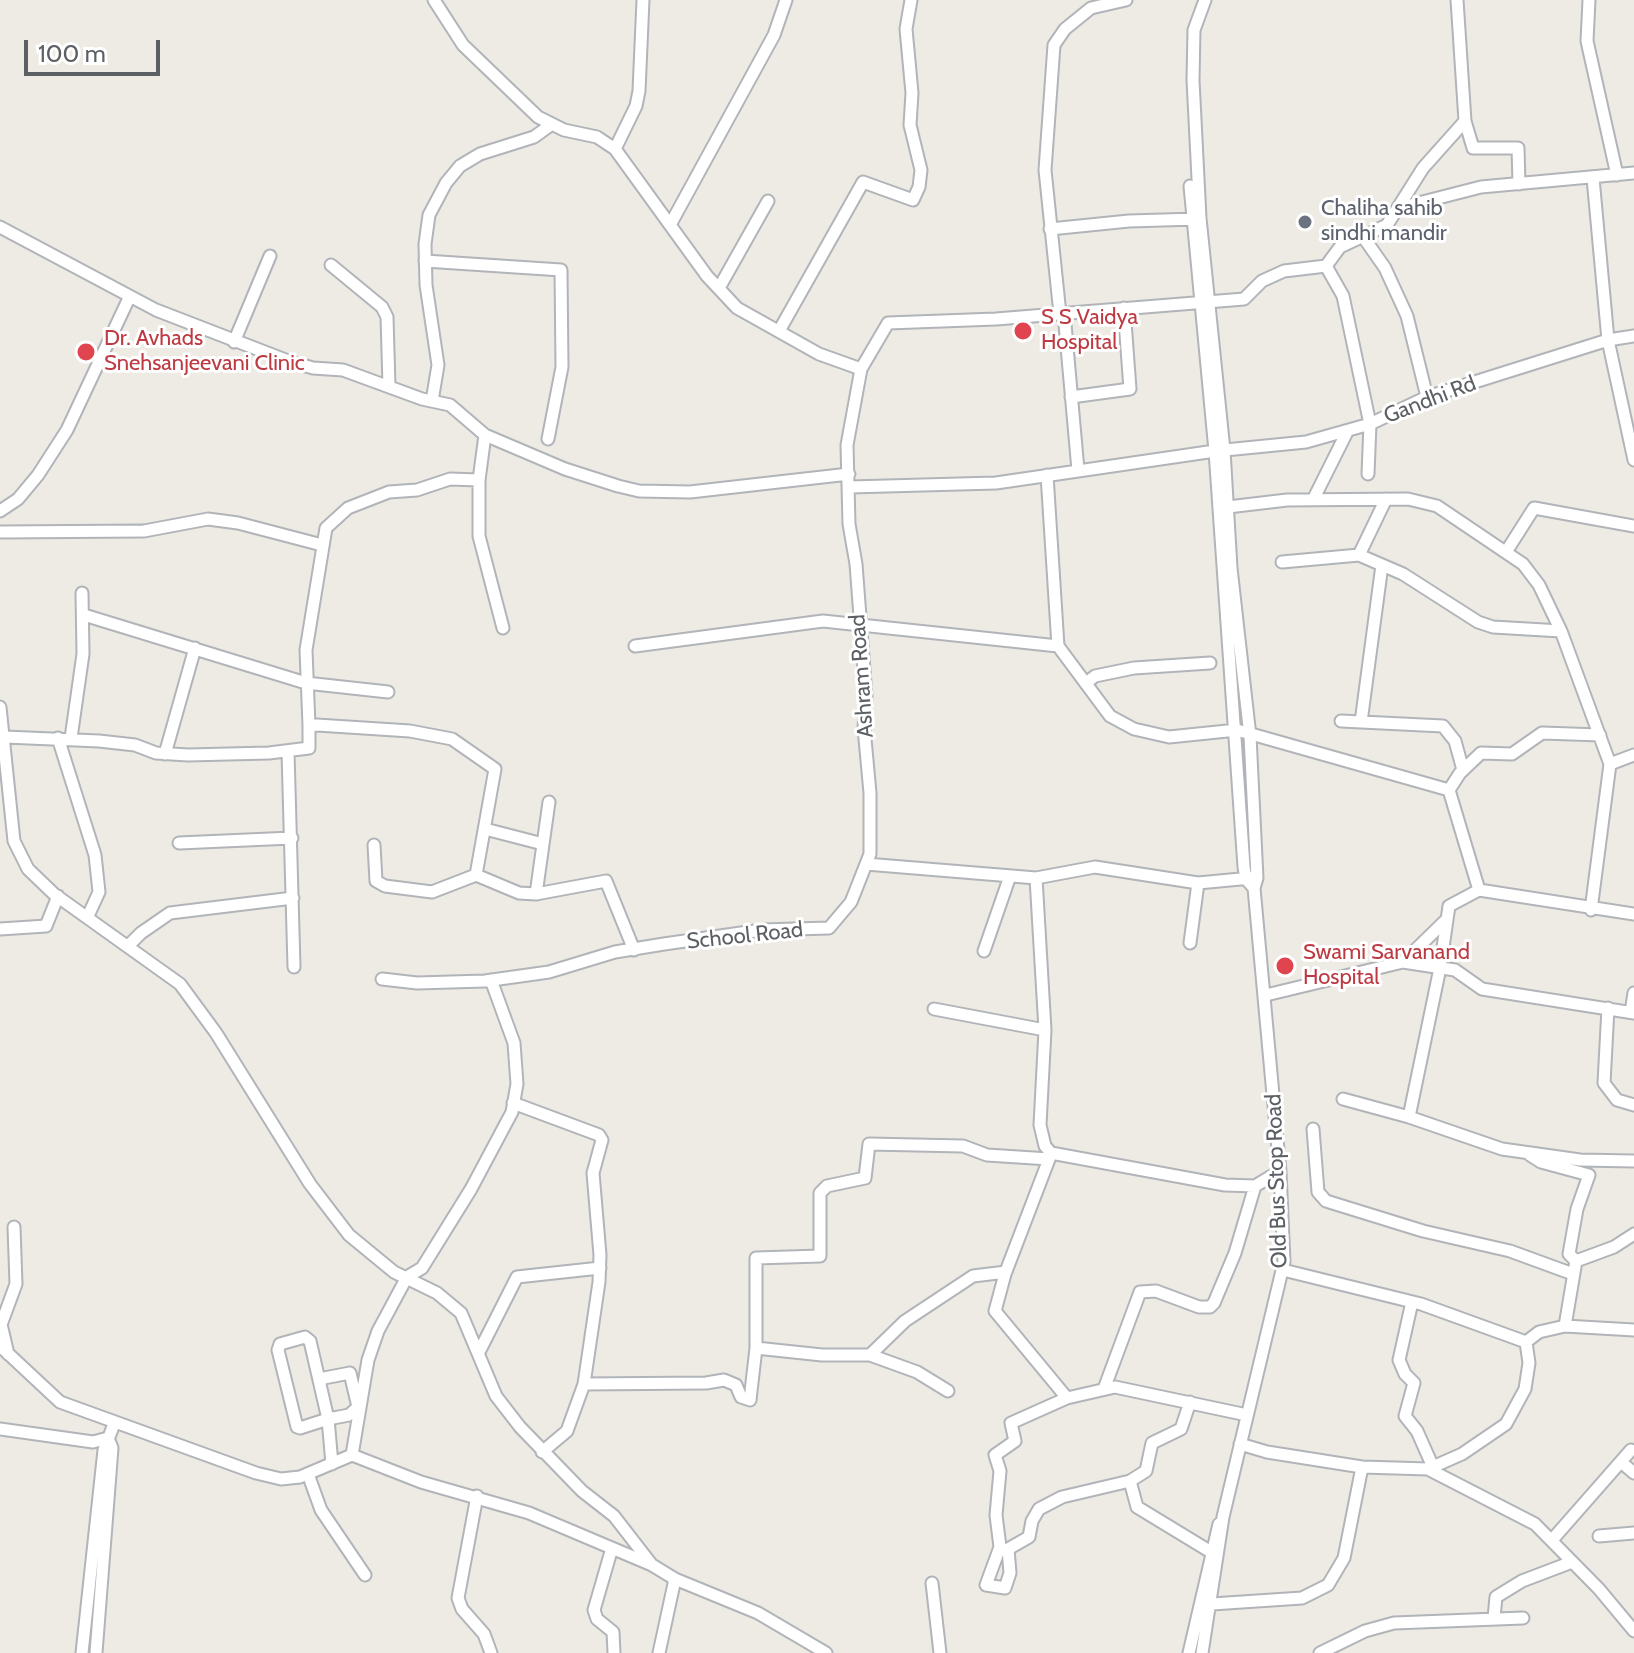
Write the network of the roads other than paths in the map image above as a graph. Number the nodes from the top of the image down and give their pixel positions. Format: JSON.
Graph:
{"nodes":[{"id":1,"x":434,"y":0,"type":"edge"},
{"id":2,"x":643,"y":0,"type":"edge"},
{"id":3,"x":786,"y":0,"type":"edge"},
{"id":4,"x":911,"y":0,"type":"edge"},
{"id":5,"x":1126,"y":0,"type":"edge"},
{"id":6,"x":1457,"y":0,"type":"edge"},
{"id":7,"x":1589,"y":0,"type":"edge"},
{"id":8,"x":1202,"y":1,"type":"edge"},
{"id":9,"x":1465,"y":121,"type":"junction"},
{"id":10,"x":552,"y":124,"type":"junction"},
{"id":11,"x":615,"y":149,"type":"junction"},
{"id":12,"x":1634,"y":173,"type":"edge"},
{"id":13,"x":1617,"y":175,"type":"junction"},
{"id":14,"x":1593,"y":178,"type":"junction"},
{"id":15,"x":1519,"y":184,"type":"junction"},
{"id":16,"x":768,"y":201,"type":"dead end"},
{"id":17,"x":1399,"y":208,"type":"junction"},
{"id":18,"x":1196,"y":219,"type":"junction"},
{"id":19,"x":670,"y":225,"type":"junction"},
{"id":20,"x":0,"y":227,"type":"edge"},
{"id":21,"x":1050,"y":229,"type":"junction"},
{"id":22,"x":1364,"y":238,"type":"junction"},
{"id":23,"x":270,"y":256,"type":"dead end"},
{"id":24,"x":425,"y":261,"type":"junction"},
{"id":25,"x":331,"y":265,"type":"dead end"},
{"id":26,"x":1326,"y":266,"type":"junction"},
{"id":27,"x":719,"y":288,"type":"junction"},
{"id":28,"x":129,"y":298,"type":"junction"},
{"id":29,"x":1204,"y":303,"type":"junction"},
{"id":30,"x":1124,"y":308,"type":"junction"},
{"id":31,"x":1062,"y":314,"type":"junction"},
{"id":32,"x":779,"y":331,"type":"junction"},
{"id":33,"x":1634,"y":336,"type":"edge"},
{"id":34,"x":1608,"y":340,"type":"junction"},
{"id":35,"x":234,"y":342,"type":"junction"},
{"id":36,"x":861,"y":369,"type":"junction"},
{"id":37,"x":389,"y":386,"type":"junction"},
{"id":38,"x":1071,"y":397,"type":"junction"},
{"id":39,"x":1427,"y":397,"type":"junction"},
{"id":40,"x":432,"y":401,"type":"junction"},
{"id":41,"x":1370,"y":424,"type":"junction"},
{"id":42,"x":1347,"y":432,"type":"junction"},
{"id":43,"x":485,"y":435,"type":"junction"},
{"id":44,"x":548,"y":439,"type":"dead end"},
{"id":45,"x":1219,"y":450,"type":"junction"},
{"id":46,"x":1634,"y":460,"type":"edge"},
{"id":47,"x":1078,"y":470,"type":"junction"},
{"id":48,"x":849,"y":474,"type":"junction"},
{"id":49,"x":1368,"y":474,"type":"dead end"},
{"id":50,"x":1047,"y":475,"type":"junction"},
{"id":51,"x":479,"y":480,"type":"junction"},
{"id":52,"x":850,"y":487,"type":"junction"},
{"id":53,"x":1386,"y":499,"type":"junction"},
{"id":54,"x":1313,"y":500,"type":"junction"},
{"id":55,"x":1228,"y":507,"type":"junction"},
{"id":56,"x":0,"y":511,"type":"edge"},
{"id":57,"x":1634,"y":524,"type":"edge"},
{"id":58,"x":0,"y":532,"type":"edge"},
{"id":59,"x":322,"y":545,"type":"junction"},
{"id":60,"x":1506,"y":552,"type":"junction"},
{"id":61,"x":1359,"y":555,"type":"junction"},
{"id":62,"x":1282,"y":562,"type":"dead end"},
{"id":63,"x":1382,"y":565,"type":"junction"},
{"id":64,"x":82,"y":593,"type":"dead end"},
{"id":65,"x":84,"y":615,"type":"junction"},
{"id":66,"x":861,"y":627,"type":"junction"},
{"id":67,"x":503,"y":628,"type":"dead end"},
{"id":68,"x":1561,"y":631,"type":"junction"},
{"id":69,"x":635,"y":646,"type":"dead end"},
{"id":70,"x":1058,"y":646,"type":"junction"},
{"id":71,"x":195,"y":648,"type":"junction"},
{"id":72,"x":1210,"y":663,"type":"dead end"},
{"id":73,"x":306,"y":683,"type":"junction"},
{"id":74,"x":1086,"y":683,"type":"junction"},
{"id":75,"x":388,"y":692,"type":"dead end"},
{"id":76,"x":0,"y":707,"type":"edge"},
{"id":77,"x":1341,"y":721,"type":"dead end"},
{"id":78,"x":1361,"y":722,"type":"junction"},
{"id":79,"x":309,"y":726,"type":"junction"},
{"id":80,"x":1237,"y":730,"type":"junction"},
{"id":81,"x":1600,"y":735,"type":"junction"},
{"id":82,"x":1250,"y":736,"type":"junction"},
{"id":83,"x":5,"y":737,"type":"junction"},
{"id":84,"x":58,"y":738,"type":"junction"},
{"id":85,"x":71,"y":738,"type":"junction"},
{"id":86,"x":288,"y":752,"type":"junction"},
{"id":87,"x":165,"y":754,"type":"junction"},
{"id":88,"x":1634,"y":755,"type":"edge"},
{"id":89,"x":1610,"y":764,"type":"junction"},
{"id":90,"x":1463,"y":770,"type":"junction"},
{"id":91,"x":1449,"y":790,"type":"junction"},
{"id":92,"x":549,"y":802,"type":"dead end"},
{"id":93,"x":485,"y":829,"type":"junction"},
{"id":94,"x":292,"y":838,"type":"junction"},
{"id":95,"x":179,"y":843,"type":"dead end"},
{"id":96,"x":543,"y":844,"type":"junction"},
{"id":97,"x":374,"y":845,"type":"dead end"},
{"id":98,"x":866,"y":864,"type":"junction"},
{"id":99,"x":476,"y":875,"type":"junction"},
{"id":100,"x":1010,"y":876,"type":"junction"},
{"id":101,"x":1036,"y":878,"type":"junction"},
{"id":102,"x":1252,"y":882,"type":"junction"},
{"id":103,"x":1198,"y":883,"type":"junction"},
{"id":104,"x":1479,"y":890,"type":"junction"},
{"id":105,"x":536,"y":894,"type":"junction"},
{"id":106,"x":58,"y":896,"type":"junction"},
{"id":107,"x":293,"y":898,"type":"junction"},
{"id":108,"x":1591,"y":910,"type":"junction"},
{"id":109,"x":1634,"y":914,"type":"edge"},
{"id":110,"x":88,"y":916,"type":"junction"},
{"id":111,"x":1447,"y":919,"type":"junction"},
{"id":112,"x":0,"y":929,"type":"edge"},
{"id":113,"x":1190,"y":943,"type":"dead end"},
{"id":114,"x":128,"y":946,"type":"junction"},
{"id":115,"x":634,"y":950,"type":"junction"},
{"id":116,"x":984,"y":951,"type":"dead end"},
{"id":117,"x":1403,"y":962,"type":"junction"},
{"id":118,"x":294,"y":967,"type":"dead end"},
{"id":119,"x":1440,"y":968,"type":"junction"},
{"id":120,"x":382,"y":979,"type":"dead end"},
{"id":121,"x":491,"y":980,"type":"junction"},
{"id":122,"x":1634,"y":993,"type":"edge"},
{"id":123,"x":1266,"y":995,"type":"junction"},
{"id":124,"x":1608,"y":1008,"type":"junction"},
{"id":125,"x":934,"y":1009,"type":"dead end"},
{"id":126,"x":1633,"y":1013,"type":"edge"},
{"id":127,"x":1045,"y":1030,"type":"junction"},
{"id":128,"x":1343,"y":1099,"type":"dead end"},
{"id":129,"x":513,"y":1103,"type":"junction"},
{"id":130,"x":1634,"y":1105,"type":"edge"},
{"id":131,"x":1409,"y":1117,"type":"junction"},
{"id":132,"x":1313,"y":1129,"type":"dead end"},
{"id":133,"x":1526,"y":1152,"type":"junction"},
{"id":134,"x":1050,"y":1156,"type":"junction"},
{"id":135,"x":1634,"y":1161,"type":"edge"},
{"id":136,"x":1280,"y":1171,"type":"junction"},
{"id":137,"x":1255,"y":1186,"type":"junction"},
{"id":138,"x":14,"y":1227,"type":"dead end"},
{"id":139,"x":1634,"y":1234,"type":"edge"},
{"id":140,"x":1576,"y":1261,"type":"junction"},
{"id":141,"x":600,"y":1268,"type":"junction"},
{"id":142,"x":1283,"y":1270,"type":"junction"},
{"id":143,"x":1006,"y":1272,"type":"junction"},
{"id":144,"x":1573,"y":1274,"type":"junction"},
{"id":145,"x":407,"y":1277,"type":"junction"},
{"id":146,"x":1412,"y":1302,"type":"junction"},
{"id":147,"x":1,"y":1321,"type":"edge"},
{"id":148,"x":1565,"y":1326,"type":"junction"},
{"id":149,"x":1634,"y":1330,"type":"edge"},
{"id":150,"x":1526,"y":1342,"type":"junction"},
{"id":151,"x":756,"y":1348,"type":"junction"},
{"id":152,"x":4,"y":1350,"type":"edge"},
{"id":153,"x":479,"y":1352,"type":"junction"},
{"id":154,"x":870,"y":1355,"type":"junction"},
{"id":155,"x":319,"y":1379,"type":"junction"},
{"id":156,"x":584,"y":1384,"type":"junction"},
{"id":157,"x":1104,"y":1389,"type":"junction"},
{"id":158,"x":948,"y":1391,"type":"dead end"},
{"id":159,"x":1067,"y":1398,"type":"junction"},
{"id":160,"x":1190,"y":1402,"type":"junction"},
{"id":161,"x":1247,"y":1415,"type":"junction"},
{"id":162,"x":328,"y":1419,"type":"junction"},
{"id":163,"x":114,"y":1424,"type":"junction"},
{"id":164,"x":0,"y":1429,"type":"edge"},
{"id":165,"x":108,"y":1438,"type":"junction"},
{"id":166,"x":1240,"y":1444,"type":"junction"},
{"id":167,"x":1631,"y":1450,"type":"dead end"},
{"id":168,"x":542,"y":1452,"type":"junction"},
{"id":169,"x":352,"y":1455,"type":"junction"},
{"id":170,"x":1621,"y":1462,"type":"junction"},
{"id":171,"x":332,"y":1464,"type":"junction"},
{"id":172,"x":1362,"y":1467,"type":"junction"},
{"id":173,"x":1430,"y":1468,"type":"junction"},
{"id":174,"x":1634,"y":1473,"type":"edge"},
{"id":175,"x":308,"y":1474,"type":"junction"},
{"id":176,"x":1130,"y":1481,"type":"junction"},
{"id":177,"x":477,"y":1496,"type":"junction"},
{"id":178,"x":1223,"y":1517,"type":"junction"},
{"id":179,"x":1634,"y":1533,"type":"edge"},
{"id":180,"x":1599,"y":1536,"type":"dead end"},
{"id":181,"x":1552,"y":1540,"type":"junction"},
{"id":182,"x":612,"y":1548,"type":"junction"},
{"id":183,"x":1211,"y":1552,"type":"junction"},
{"id":184,"x":1572,"y":1562,"type":"junction"},
{"id":185,"x":652,"y":1565,"type":"junction"},
{"id":186,"x":365,"y":1575,"type":"dead end"},
{"id":187,"x":675,"y":1579,"type":"junction"},
{"id":188,"x":932,"y":1583,"type":"dead end"},
{"id":189,"x":1212,"y":1604,"type":"junction"},
{"id":190,"x":1494,"y":1618,"type":"junction"},
{"id":191,"x":1523,"y":1618,"type":"dead end"},
{"id":192,"x":1632,"y":1628,"type":"edge"},
{"id":193,"x":1200,"y":1633,"type":"junction"},
{"id":194,"x":82,"y":1653,"type":"edge"},
{"id":195,"x":96,"y":1653,"type":"edge"},
{"id":196,"x":491,"y":1653,"type":"edge"},
{"id":197,"x":614,"y":1653,"type":"edge"},
{"id":198,"x":659,"y":1653,"type":"edge"},
{"id":199,"x":826,"y":1653,"type":"edge"},
{"id":200,"x":940,"y":1653,"type":"edge"},
{"id":201,"x":1189,"y":1653,"type":"edge"},
{"id":202,"x":1202,"y":1653,"type":"edge"},
{"id":203,"x":1320,"y":1653,"type":"edge"}],
"edges":[{"from":1,"to":10,"type":"street"},
{"from":2,"to":11,"type":"street"},
{"from":3,"to":19,"type":"street"},
{"from":4,"to":32,"type":"street"},
{"from":5,"to":21,"type":"street"},
{"from":6,"to":9,"type":"street"},
{"from":7,"to":13,"type":"street"},
{"from":8,"to":18,"type":"street"},
{"from":9,"to":15,"type":"street"},
{"from":9,"to":17,"type":"street"},
{"from":10,"to":11,"type":"street"},
{"from":10,"to":24,"type":"street"},
{"from":11,"to":19,"type":"street"},
{"from":12,"to":13,"type":"street"},
{"from":13,"to":14,"type":"street"},
{"from":14,"to":15,"type":"street"},
{"from":14,"to":34,"type":"street"},
{"from":15,"to":17,"type":"street"},
{"from":16,"to":27,"type":"street"},
{"from":17,"to":22,"type":"street"},
{"from":18,"to":21,"type":"street"},
{"from":18,"to":29,"type":"street"},
{"from":19,"to":27,"type":"street"},
{"from":20,"to":28,"type":"street"},
{"from":21,"to":31,"type":"street"},
{"from":22,"to":26,"type":"street"},
{"from":22,"to":39,"type":"street"},
{"from":23,"to":35,"type":"street"},
{"from":24,"to":40,"type":"street"},
{"from":24,"to":44,"type":"street"},
{"from":25,"to":37,"type":"street"},
{"from":26,"to":29,"type":"street"},
{"from":26,"to":41,"type":"street"},
{"from":27,"to":32,"type":"street"},
{"from":28,"to":35,"type":"street"},
{"from":28,"to":56,"type":"street"},
{"from":29,"to":30,"type":"street"},
{"from":29,"to":45,"type":"street"},
{"from":30,"to":31,"type":"street"},
{"from":30,"to":38,"type":"street"},
{"from":31,"to":36,"type":"street","name":"Ashram Road"},
{"from":31,"to":38,"type":"street"},
{"from":32,"to":36,"type":"street"},
{"from":33,"to":34,"type":"street","name":"Gandhi Rd"},
{"from":34,"to":39,"type":"street","name":"Gandhi Rd"},
{"from":34,"to":46,"type":"street"},
{"from":35,"to":37,"type":"street"},
{"from":36,"to":48,"type":"street","name":"Ashram Road"},
{"from":37,"to":40,"type":"street"},
{"from":38,"to":47,"type":"street"},
{"from":39,"to":41,"type":"street","name":"Gandhi Rd"},
{"from":40,"to":43,"type":"street"},
{"from":41,"to":42,"type":"street","name":"Gandhi Rd"},
{"from":41,"to":49,"type":"street"},
{"from":42,"to":45,"type":"street","name":"Gandhi Rd"},
{"from":42,"to":54,"type":"street"},
{"from":43,"to":48,"type":"street"},
{"from":43,"to":51,"type":"street"},
{"from":45,"to":47,"type":"street","name":"Gandhi Rd"},
{"from":45,"to":55,"type":"street"},
{"from":45,"to":80,"type":"street"},
{"from":47,"to":50,"type":"street","name":"Gandhi Rd"},
{"from":48,"to":52,"type":"street","name":"Ashram Road"},
{"from":50,"to":52,"type":"street","name":"Gandhi Rd"},
{"from":50,"to":70,"type":"street"},
{"from":51,"to":59,"type":"street"},
{"from":51,"to":67,"type":"street"},
{"from":52,"to":66,"type":"street","name":"Ashram Road"},
{"from":53,"to":54,"type":"street"},
{"from":53,"to":60,"type":"street"},
{"from":53,"to":61,"type":"street"},
{"from":54,"to":55,"type":"street"},
{"from":55,"to":82,"type":"street"},
{"from":57,"to":60,"type":"street"},
{"from":58,"to":59,"type":"street"},
{"from":59,"to":73,"type":"street"},
{"from":60,"to":68,"type":"street"},
{"from":61,"to":62,"type":"street"},
{"from":61,"to":63,"type":"street"},
{"from":63,"to":68,"type":"street"},
{"from":63,"to":78,"type":"street"},
{"from":64,"to":65,"type":"street"},
{"from":65,"to":71,"type":"street"},
{"from":65,"to":85,"type":"street"},
{"from":66,"to":69,"type":"street"},
{"from":66,"to":70,"type":"street"},
{"from":66,"to":98,"type":"street","name":"Ashram Road"},
{"from":68,"to":81,"type":"street"},
{"from":70,"to":74,"type":"street"},
{"from":71,"to":73,"type":"street"},
{"from":71,"to":87,"type":"street"},
{"from":72,"to":74,"type":"street"},
{"from":73,"to":75,"type":"street"},
{"from":73,"to":79,"type":"street"},
{"from":74,"to":80,"type":"street"},
{"from":76,"to":83,"type":"street"},
{"from":77,"to":78,"type":"street"},
{"from":78,"to":90,"type":"street"},
{"from":79,"to":86,"type":"street"},
{"from":79,"to":93,"type":"street"},
{"from":80,"to":82,"type":"street"},
{"from":80,"to":102,"type":"street"},
{"from":81,"to":89,"type":"street"},
{"from":81,"to":90,"type":"street"},
{"from":82,"to":91,"type":"street"},
{"from":82,"to":102,"type":"street"},
{"from":83,"to":84,"type":"street"},
{"from":83,"to":106,"type":"street"},
{"from":84,"to":85,"type":"street"},
{"from":84,"to":110,"type":"street"},
{"from":85,"to":87,"type":"street"},
{"from":86,"to":87,"type":"street"},
{"from":86,"to":94,"type":"street"},
{"from":88,"to":89,"type":"street"},
{"from":89,"to":108,"type":"street"},
{"from":90,"to":91,"type":"street"},
{"from":91,"to":104,"type":"street"},
{"from":92,"to":96,"type":"street"},
{"from":93,"to":96,"type":"street"},
{"from":93,"to":99,"type":"street"},
{"from":94,"to":95,"type":"street"},
{"from":94,"to":107,"type":"street"},
{"from":96,"to":105,"type":"street"},
{"from":97,"to":99,"type":"street"},
{"from":98,"to":100,"type":"street"},
{"from":98,"to":115,"type":"street","name":"School Road"},
{"from":99,"to":105,"type":"street"},
{"from":100,"to":101,"type":"street"},
{"from":100,"to":116,"type":"street"},
{"from":101,"to":103,"type":"street"},
{"from":101,"to":127,"type":"street"},
{"from":102,"to":103,"type":"street"},
{"from":102,"to":123,"type":"street","name":"Old Bus Stop Road"},
{"from":103,"to":113,"type":"street"},
{"from":104,"to":108,"type":"street"},
{"from":104,"to":111,"type":"street"},
{"from":105,"to":115,"type":"street"},
{"from":106,"to":110,"type":"street"},
{"from":106,"to":112,"type":"street"},
{"from":107,"to":114,"type":"street"},
{"from":107,"to":118,"type":"street"},
{"from":108,"to":109,"type":"street"},
{"from":110,"to":114,"type":"street"},
{"from":111,"to":117,"type":"street"},
{"from":111,"to":119,"type":"street"},
{"from":114,"to":145,"type":"street"},
{"from":115,"to":121,"type":"street","name":"School Road"},
{"from":117,"to":119,"type":"street"},
{"from":117,"to":123,"type":"street"},
{"from":119,"to":124,"type":"street"},
{"from":119,"to":131,"type":"street"},
{"from":120,"to":121,"type":"street","name":"School Road"},
{"from":121,"to":129,"type":"street"},
{"from":122,"to":126,"type":"street"},
{"from":123,"to":136,"type":"street","name":"Old Bus Stop Road"},
{"from":124,"to":126,"type":"street"},
{"from":124,"to":130,"type":"street"},
{"from":125,"to":127,"type":"street"},
{"from":127,"to":134,"type":"street"},
{"from":128,"to":131,"type":"street"},
{"from":129,"to":141,"type":"street"},
{"from":129,"to":145,"type":"street"},
{"from":131,"to":133,"type":"street"},
{"from":132,"to":144,"type":"street"},
{"from":133,"to":135,"type":"street"},
{"from":133,"to":140,"type":"street"},
{"from":134,"to":137,"type":"street"},
{"from":134,"to":143,"type":"street"},
{"from":134,"to":151,"type":"street"},
{"from":136,"to":137,"type":"street"},
{"from":136,"to":142,"type":"street","name":"Old Bus Stop Road"},
{"from":137,"to":157,"type":"street"},
{"from":138,"to":147,"type":"street"},
{"from":139,"to":140,"type":"street"},
{"from":140,"to":144,"type":"street"},
{"from":141,"to":153,"type":"street"},
{"from":141,"to":156,"type":"street"},
{"from":142,"to":146,"type":"street"},
{"from":142,"to":161,"type":"street","name":"Old Bus Stop Road"},
{"from":143,"to":154,"type":"street"},
{"from":143,"to":159,"type":"street"},
{"from":144,"to":148,"type":"street"},
{"from":145,"to":153,"type":"street"},
{"from":145,"to":169,"type":"street"},
{"from":146,"to":150,"type":"street"},
{"from":146,"to":173,"type":"street"},
{"from":147,"to":152,"type":"street"},
{"from":148,"to":149,"type":"street"},
{"from":148,"to":150,"type":"street"},
{"from":150,"to":173,"type":"street"},
{"from":151,"to":154,"type":"street"},
{"from":151,"to":156,"type":"street"},
{"from":152,"to":163,"type":"street"},
{"from":153,"to":168,"type":"street"},
{"from":154,"to":158,"type":"street"},
{"from":155,"to":162,"type":"street"},
{"from":155,"to":162,"type":"street"},
{"from":155,"to":162,"type":"street"},
{"from":156,"to":168,"type":"street"},
{"from":157,"to":159,"type":"street"},
{"from":157,"to":160,"type":"street"},
{"from":159,"to":176,"type":"street"},
{"from":160,"to":161,"type":"street"},
{"from":160,"to":176,"type":"street"},
{"from":161,"to":166,"type":"street","name":"Old Bus Stop Road"},
{"from":162,"to":171,"type":"street"},
{"from":163,"to":165,"type":"street"},
{"from":163,"to":175,"type":"street"},
{"from":164,"to":165,"type":"street"},
{"from":165,"to":194,"type":"street"},
{"from":165,"to":195,"type":"street"},
{"from":166,"to":172,"type":"street"},
{"from":166,"to":178,"type":"street","name":"Old Bus Stop Road"},
{"from":167,"to":170,"type":"street"},
{"from":168,"to":185,"type":"street"},
{"from":169,"to":171,"type":"street"},
{"from":169,"to":177,"type":"street"},
{"from":170,"to":174,"type":"street"},
{"from":170,"to":181,"type":"street"},
{"from":171,"to":175,"type":"street"},
{"from":172,"to":173,"type":"street"},
{"from":172,"to":189,"type":"street"},
{"from":173,"to":181,"type":"street"},
{"from":175,"to":186,"type":"street"},
{"from":176,"to":183,"type":"street"},
{"from":177,"to":182,"type":"street"},
{"from":177,"to":196,"type":"street"},
{"from":178,"to":183,"type":"street","name":"Old Bus Stop Road"},
{"from":178,"to":189,"type":"street","name":"Old Bus Stop Road"},
{"from":179,"to":180,"type":"street"},
{"from":181,"to":184,"type":"street"},
{"from":182,"to":185,"type":"street"},
{"from":182,"to":197,"type":"street"},
{"from":183,"to":193,"type":"street","name":"Old Bus Stop Road"},
{"from":184,"to":190,"type":"street"},
{"from":184,"to":192,"type":"street"},
{"from":185,"to":187,"type":"street"},
{"from":187,"to":198,"type":"street"},
{"from":187,"to":199,"type":"street"},
{"from":188,"to":200,"type":"street"},
{"from":189,"to":193,"type":"street","name":"Old Bus Stop Road"},
{"from":190,"to":191,"type":"street"},
{"from":190,"to":203,"type":"street"},
{"from":193,"to":201,"type":"street","name":"Old Bus Stop Road"},
{"from":193,"to":202,"type":"street","name":"Old Bus Stop Road"}]}
